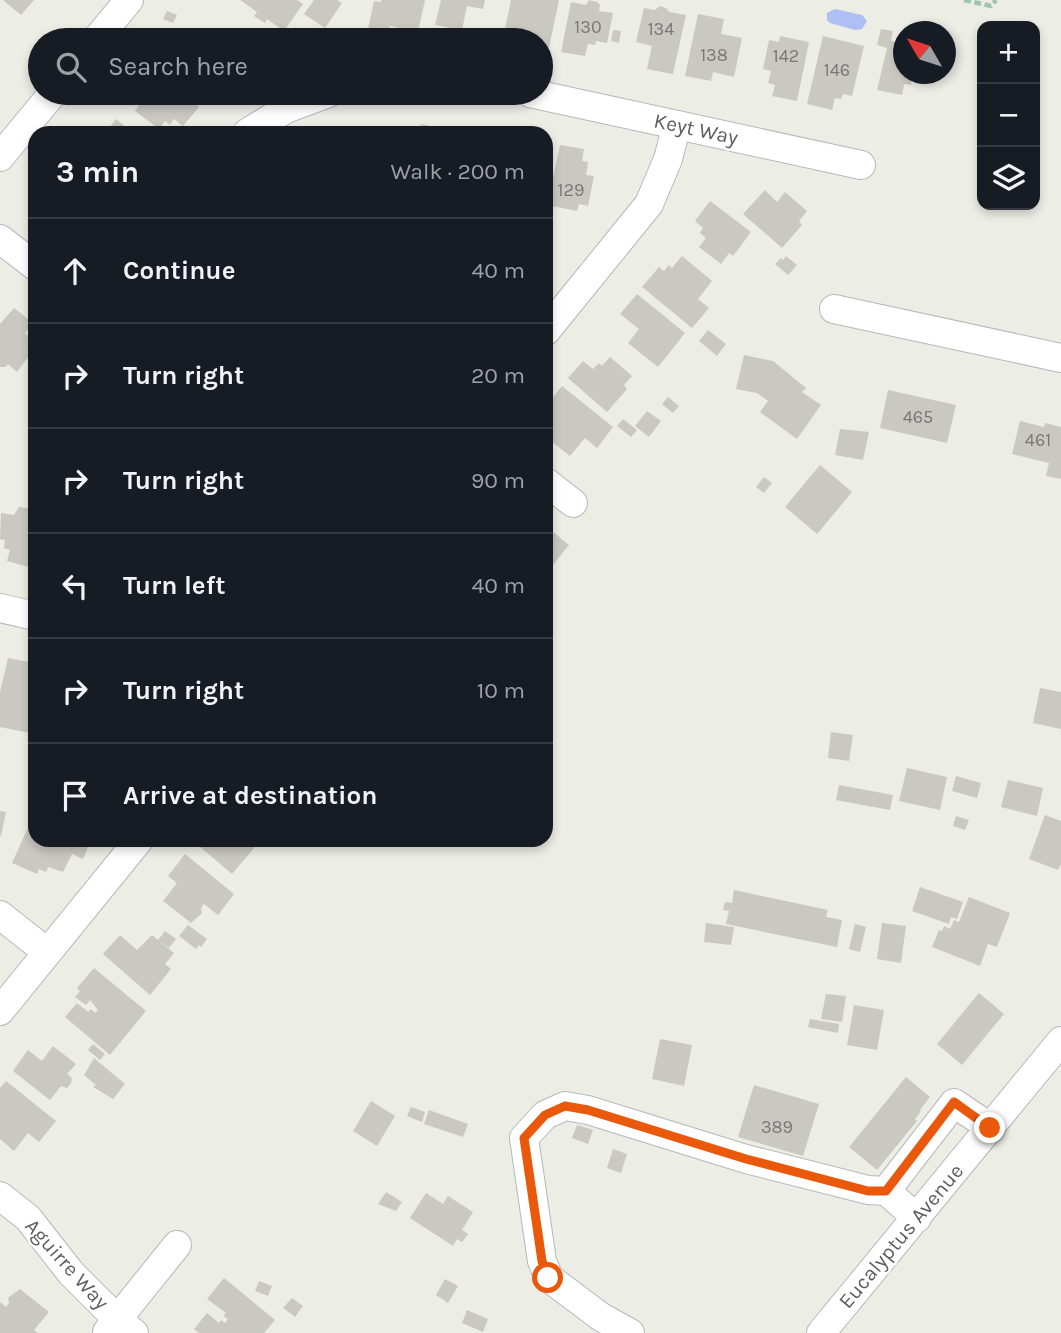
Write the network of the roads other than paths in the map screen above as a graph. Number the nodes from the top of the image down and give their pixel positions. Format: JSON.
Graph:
{"nodes":[{"id":1,"x":129,"y":0,"type":"edge"},
{"id":2,"x":106,"y":28,"type":"edge"},
{"id":3,"x":553,"y":98,"type":"edge"},
{"id":4,"x":44,"y":105,"type":"edge"},
{"id":5,"x":297,"y":105,"type":"edge"},
{"id":6,"x":677,"y":125,"type":"junction"},
{"id":7,"x":258,"y":126,"type":"edge"},
{"id":8,"x":0,"y":158,"type":"edge"},
{"id":9,"x":861,"y":165,"type":"dead end"},
{"id":10,"x":0,"y":239,"type":"edge"},
{"id":11,"x":28,"y":261,"type":"edge"},
{"id":12,"x":834,"y":309,"type":"dead end"},
{"id":13,"x":553,"y":322,"type":"edge"},
{"id":14,"x":1061,"y":358,"type":"edge"},
{"id":15,"x":553,"y":487,"type":"edge"},
{"id":16,"x":573,"y":503,"type":"dead end"},
{"id":17,"x":0,"y":608,"type":"edge"},
{"id":18,"x":28,"y":614,"type":"edge"},
{"id":19,"x":133,"y":847,"type":"edge"},
{"id":20,"x":0,"y":915,"type":"edge"},
{"id":21,"x":47,"y":952,"type":"junction"},
{"id":22,"x":0,"y":1011,"type":"edge"},
{"id":23,"x":1061,"y":1041,"type":"edge"},
{"id":24,"x":990,"y":1128,"type":"junction"},
{"id":25,"x":886,"y":1191,"type":"junction"},
{"id":26,"x":0,"y":1196,"type":"edge"},
{"id":27,"x":917,"y":1218,"type":"junction"},
{"id":28,"x":177,"y":1245,"type":"dead end"},
{"id":29,"x":119,"y":1328,"type":"edge"},
{"id":30,"x":631,"y":1333,"type":"edge"},
{"id":31,"x":821,"y":1333,"type":"edge"}],
"edges":[{"from":1,"to":2,"type":"street"},
{"from":3,"to":6,"type":"street","name":"Keyt Way"},
{"from":4,"to":8,"type":"street"},
{"from":5,"to":7,"type":"street"},
{"from":6,"to":9,"type":"street","name":"Keyt Way"},
{"from":6,"to":13,"type":"street"},
{"from":10,"to":11,"type":"street"},
{"from":12,"to":14,"type":"street"},
{"from":15,"to":16,"type":"street"},
{"from":17,"to":18,"type":"street"},
{"from":19,"to":21,"type":"street"},
{"from":20,"to":21,"type":"street"},
{"from":21,"to":22,"type":"street"},
{"from":23,"to":24,"type":"street","name":"Eucalyptus Avenue"},
{"from":24,"to":25,"type":"street"},
{"from":24,"to":27,"type":"street","name":"Eucalyptus Avenue"},
{"from":25,"to":27,"type":"street"},
{"from":25,"to":30,"type":"street"},
{"from":26,"to":29,"type":"street","name":"Aguirre Way"},
{"from":27,"to":31,"type":"street","name":"Eucalyptus Avenue"},
{"from":28,"to":29,"type":"street"}]}
